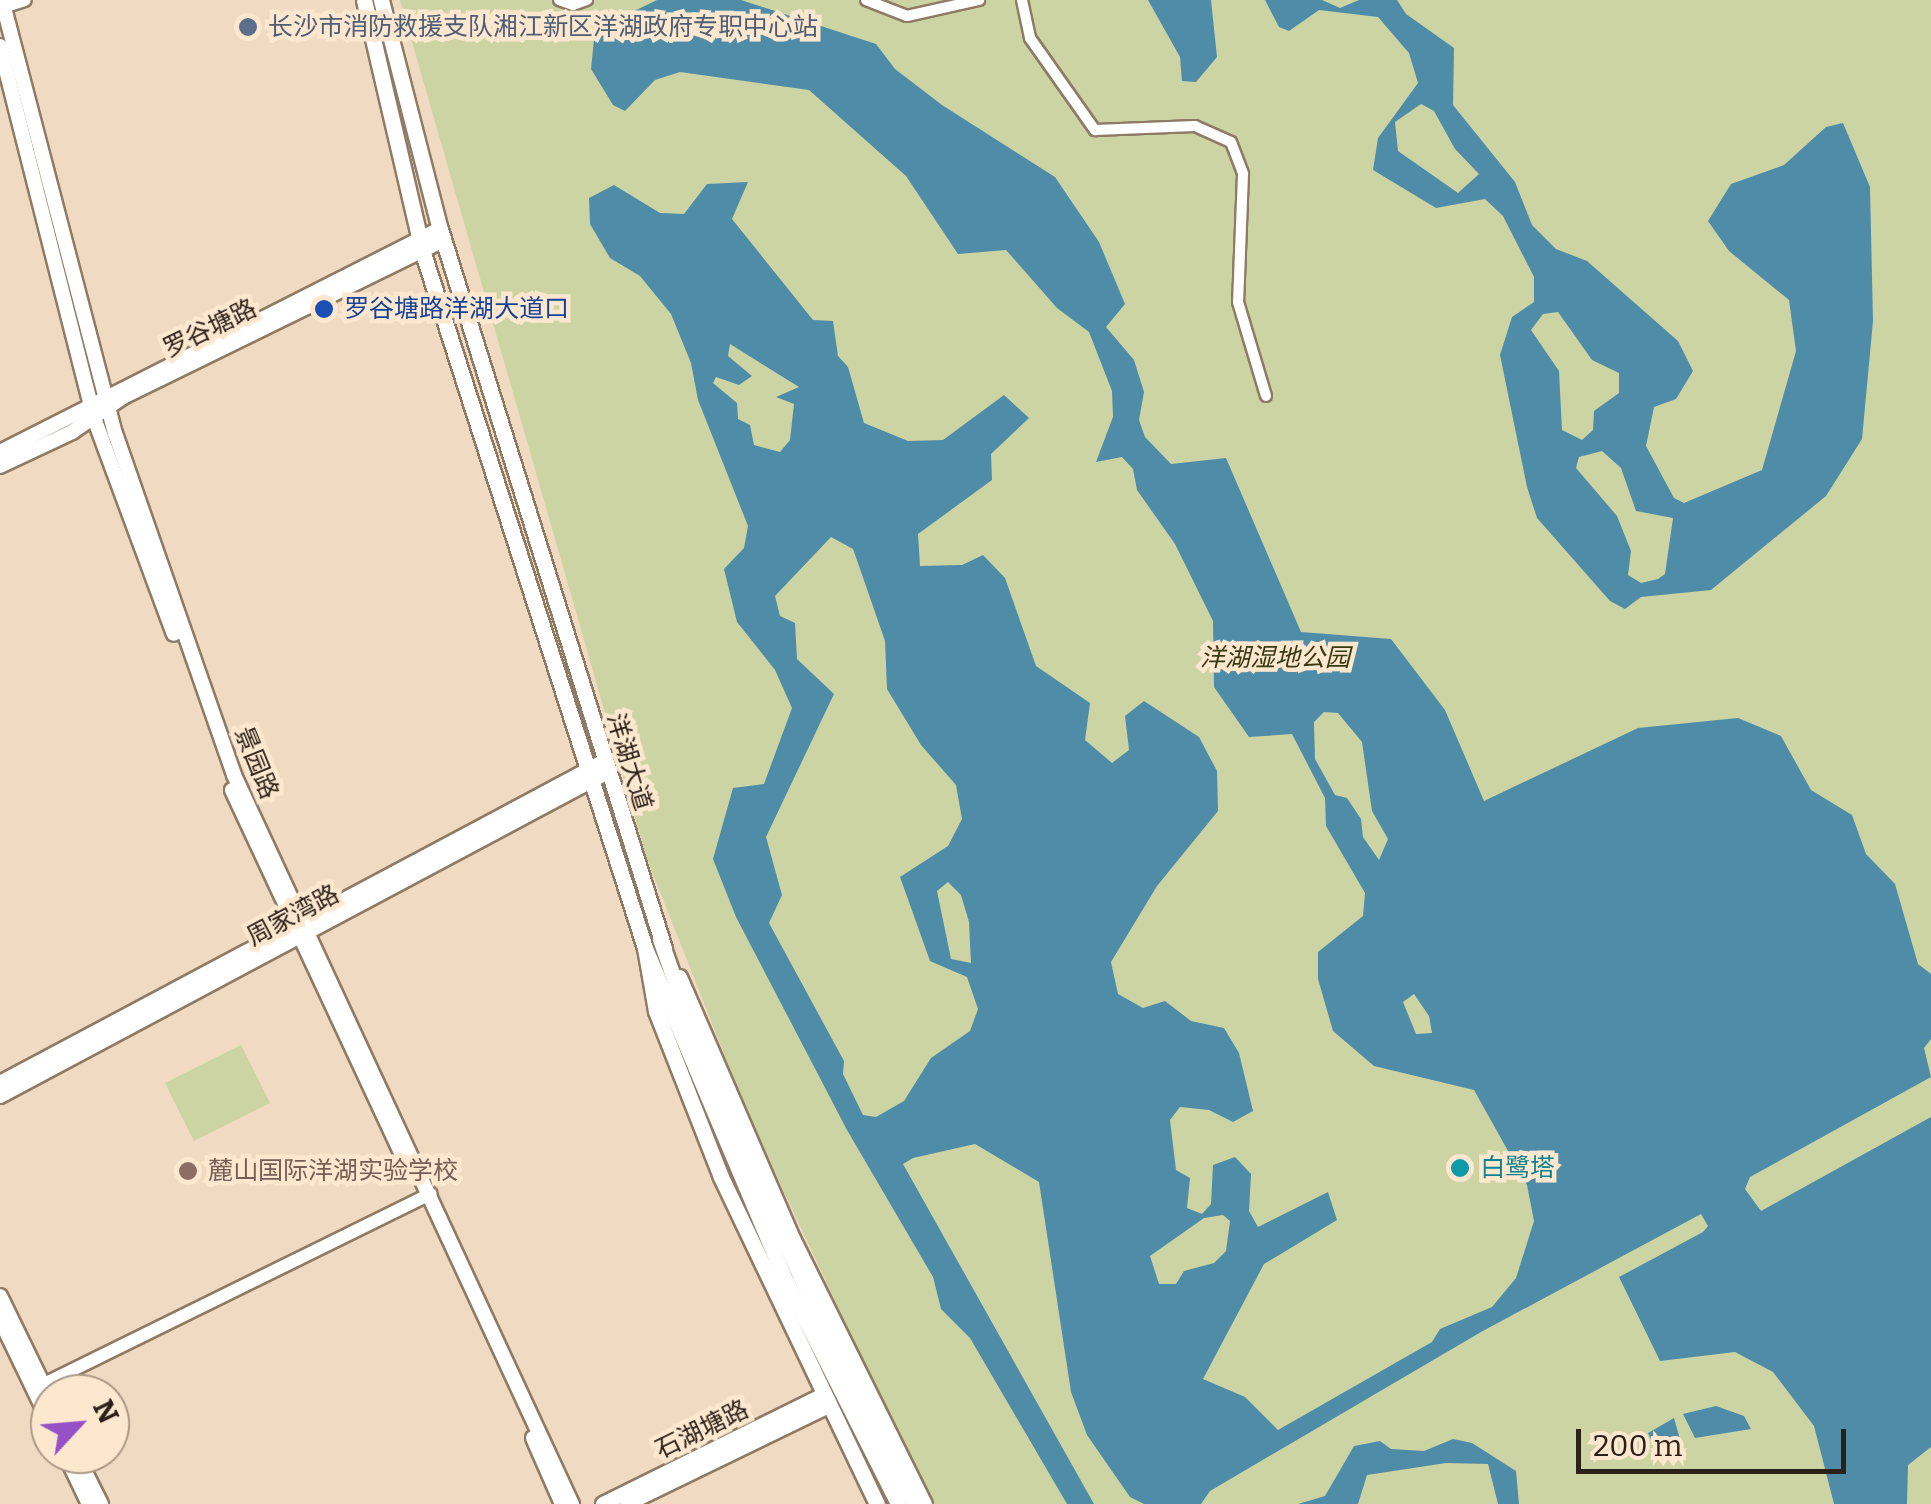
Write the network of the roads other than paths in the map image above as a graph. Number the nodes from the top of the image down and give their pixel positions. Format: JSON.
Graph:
{"nodes":[{"id":1,"x":26,"y":0,"type":"edge"},
{"id":2,"x":364,"y":0,"type":"edge"},
{"id":3,"x":381,"y":0,"type":"edge"},
{"id":4,"x":559,"y":0,"type":"edge"},
{"id":5,"x":587,"y":0,"type":"edge"},
{"id":6,"x":866,"y":0,"type":"edge"},
{"id":7,"x":979,"y":0,"type":"edge"},
{"id":8,"x":1022,"y":0,"type":"edge"},
{"id":9,"x":2,"y":3,"type":"edge"},
{"id":10,"x":0,"y":46,"type":"edge"},
{"id":11,"x":442,"y":235,"type":"junction"},
{"id":12,"x":421,"y":245,"type":"junction"},
{"id":13,"x":1266,"y":396,"type":"dead end"},
{"id":14,"x":108,"y":399,"type":"junction"},
{"id":15,"x":92,"y":410,"type":"junction"},
{"id":16,"x":0,"y":452,"type":"edge"},
{"id":17,"x":0,"y":466,"type":"edge"},
{"id":18,"x":597,"y":771,"type":"junction"},
{"id":19,"x":300,"y":931,"type":"junction"},
{"id":20,"x":660,"y":939,"type":"junction"},
{"id":21,"x":644,"y":948,"type":"junction"},
{"id":22,"x":702,"y":1076,"type":"junction"},
{"id":23,"x":0,"y":1082,"type":"edge"},
{"id":24,"x":0,"y":1096,"type":"edge"},
{"id":25,"x":429,"y":1199,"type":"junction"},
{"id":26,"x":0,"y":1296,"type":"edge"},
{"id":27,"x":0,"y":1318,"type":"edge"},
{"id":28,"x":32,"y":1374,"type":"edge"},
{"id":29,"x":34,"y":1374,"type":"edge"},
{"id":30,"x":78,"y":1374,"type":"edge"},
{"id":31,"x":825,"y":1401,"type":"junction"},
{"id":32,"x":74,"y":1474,"type":"edge"},
{"id":33,"x":86,"y":1474,"type":"edge"},
{"id":34,"x":88,"y":1504,"type":"edge"},
{"id":35,"x":100,"y":1504,"type":"edge"},
{"id":36,"x":562,"y":1504,"type":"edge"},
{"id":37,"x":572,"y":1504,"type":"edge"},
{"id":38,"x":603,"y":1504,"type":"edge"},
{"id":39,"x":628,"y":1504,"type":"edge"},
{"id":40,"x":877,"y":1504,"type":"edge"},
{"id":41,"x":898,"y":1504,"type":"edge"},
{"id":42,"x":914,"y":1504,"type":"edge"},
{"id":43,"x":924,"y":1504,"type":"edge"}],
"edges":[{"from":1,"to":9,"type":"street"},
{"from":2,"to":12,"type":"main road","name":"洋湖大道"},
{"from":3,"to":11,"type":"main road","name":"洋湖大道"},
{"from":4,"to":5,"type":"street"},
{"from":6,"to":7,"type":"street"},
{"from":8,"to":13,"type":"street"},
{"from":9,"to":14,"type":"main road","name":"景园路"},
{"from":10,"to":15,"type":"main road","name":"景园路"},
{"from":11,"to":12,"type":"main road","name":"罗谷塘路"},
{"from":11,"to":18,"type":"main road","name":"洋湖大道"},
{"from":12,"to":14,"type":"main road","name":"罗谷塘路"},
{"from":12,"to":18,"type":"main road","name":"洋湖大道"},
{"from":14,"to":15,"type":"main road","name":"罗谷塘路"},
{"from":14,"to":19,"type":"main road","name":"景园路"},
{"from":15,"to":16,"type":"main road","name":"罗谷塘路"},
{"from":15,"to":17,"type":"main road","name":"罗谷塘路"},
{"from":15,"to":19,"type":"main road","name":"景园路"},
{"from":18,"to":19,"type":"main road","name":"周家湾路"},
{"from":18,"to":20,"type":"main road","name":"洋湖大道"},
{"from":18,"to":21,"type":"main road","name":"洋湖大道"},
{"from":19,"to":23,"type":"main road","name":"周家湾路"},
{"from":19,"to":24,"type":"main road","name":"周家湾路"},
{"from":19,"to":25,"type":"main road","name":"景园路"},
{"from":20,"to":22,"type":"main road"},
{"from":20,"to":43,"type":"main road","name":"洋湖大道"},
{"from":21,"to":22,"type":"main road"},
{"from":21,"to":31,"type":"main road","name":"洋湖大道"},
{"from":22,"to":41,"type":"main road"},
{"from":22,"to":42,"type":"main road"},
{"from":25,"to":30,"type":"street"},
{"from":25,"to":36,"type":"main road","name":"景园路"},
{"from":25,"to":37,"type":"main road","name":"景园路"},
{"from":26,"to":29,"type":"main road"},
{"from":27,"to":28,"type":"main road"},
{"from":31,"to":38,"type":"main road","name":"石湖塘路"},
{"from":31,"to":39,"type":"main road","name":"石湖塘路"},
{"from":31,"to":40,"type":"main road","name":"洋湖大道"},
{"from":32,"to":34,"type":"main road"},
{"from":33,"to":35,"type":"main road"}]}
